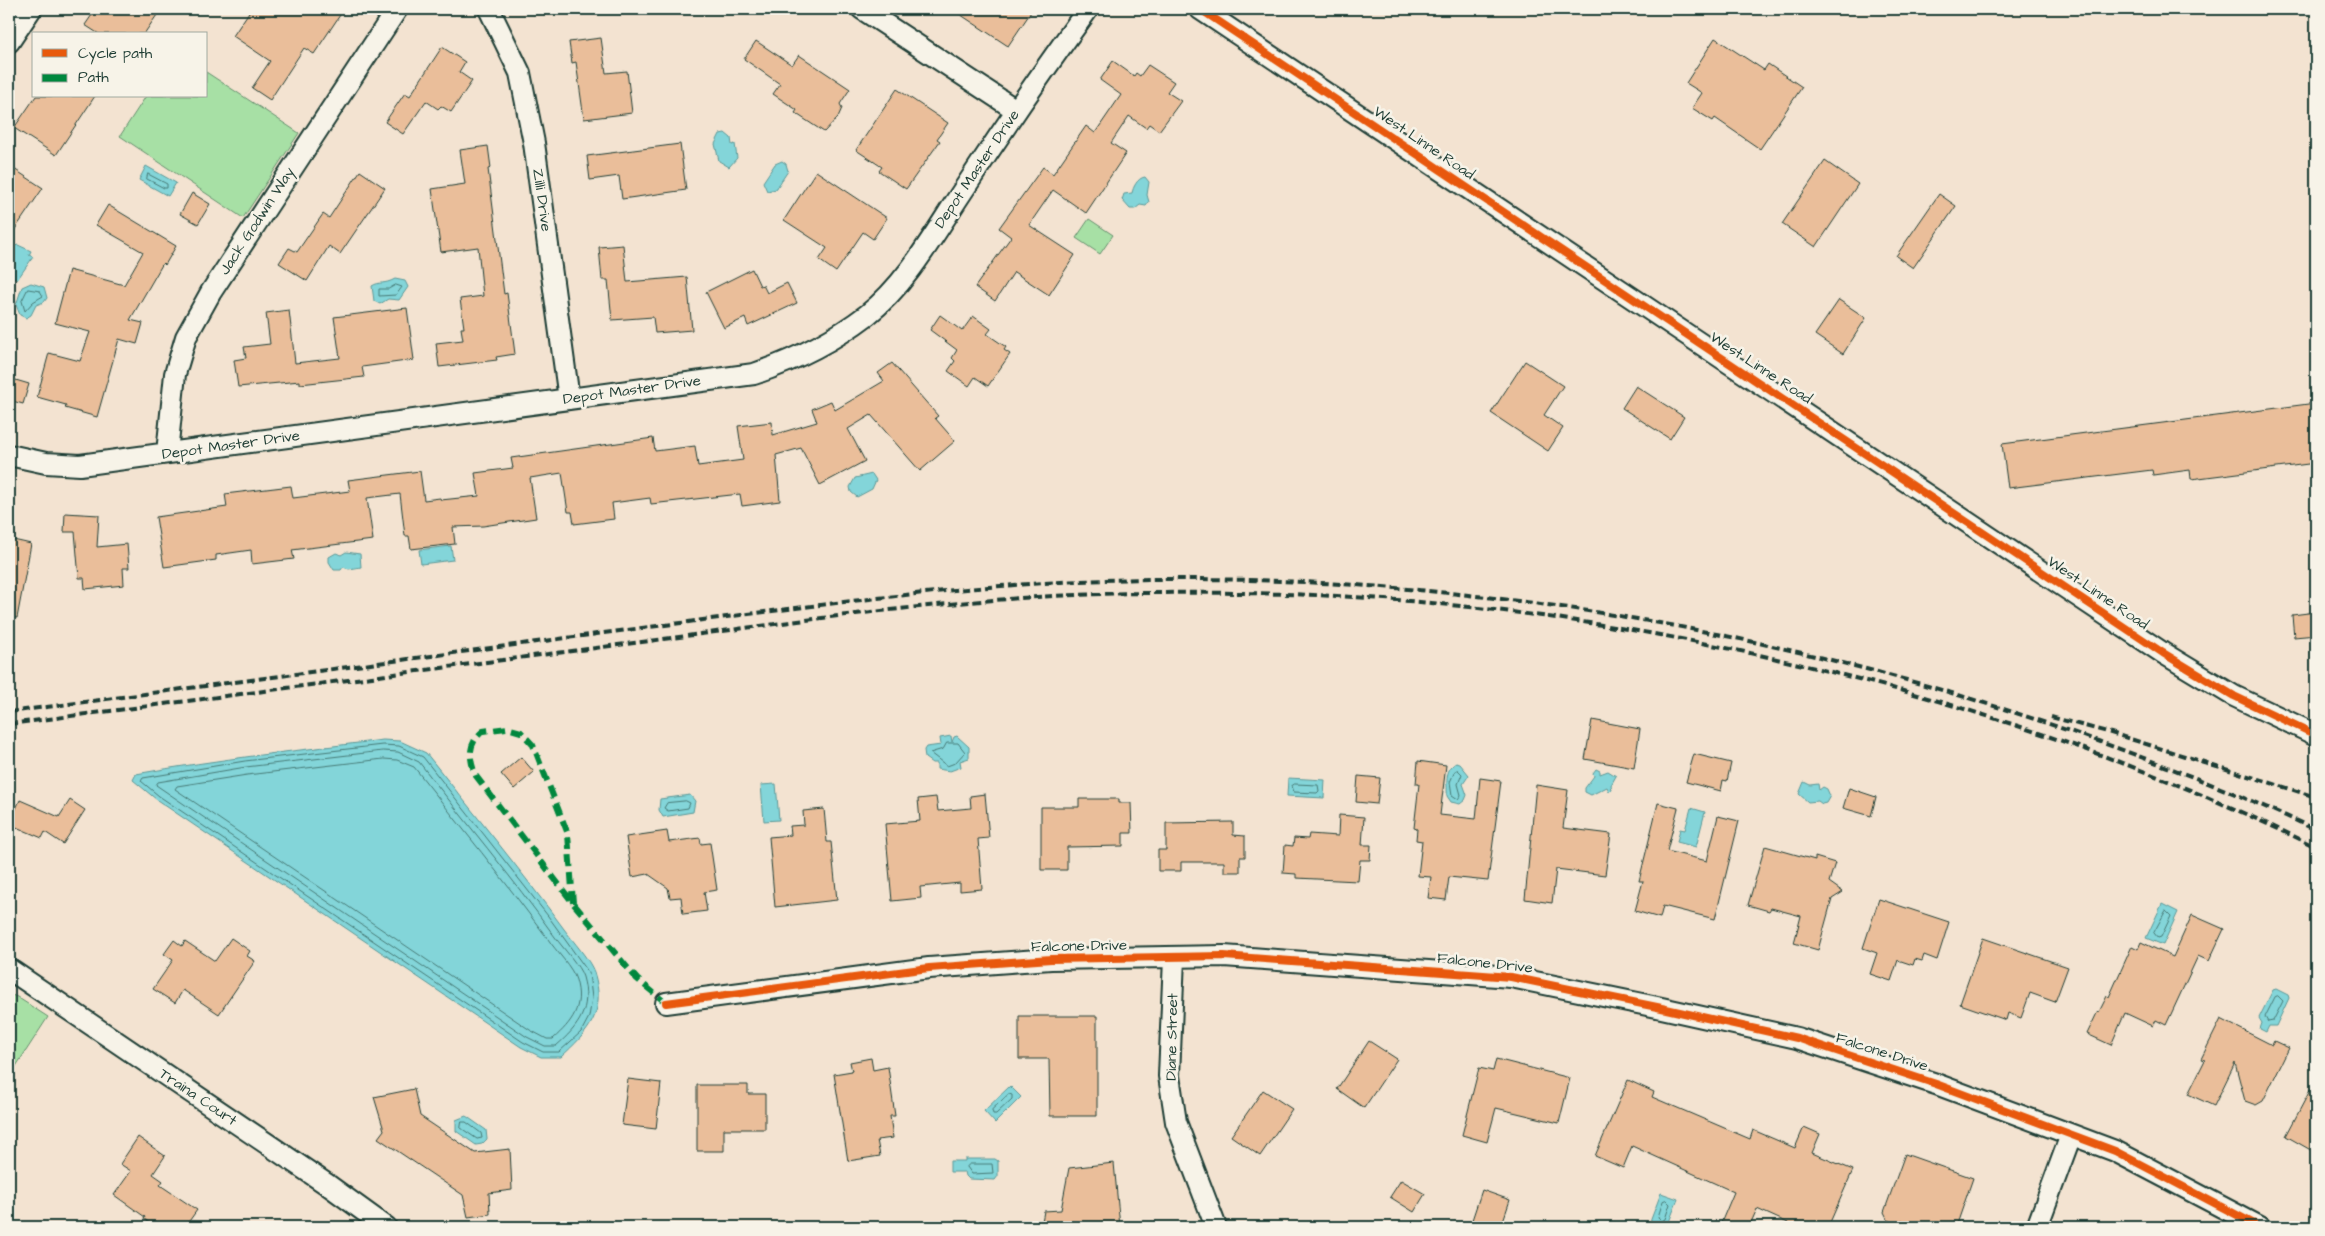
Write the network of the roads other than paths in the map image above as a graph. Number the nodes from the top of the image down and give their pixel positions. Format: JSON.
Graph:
{"nodes":[{"id":1,"x":31,"y":9,"type":"edge"},
{"id":2,"x":397,"y":9,"type":"edge"},
{"id":3,"x":489,"y":9,"type":"edge"},
{"id":4,"x":862,"y":9,"type":"edge"},
{"id":5,"x":1088,"y":9,"type":"edge"},
{"id":6,"x":1200,"y":9,"type":"edge"},
{"id":7,"x":9,"y":42,"type":"edge"},
{"id":8,"x":1016,"y":110,"type":"junction"},
{"id":9,"x":569,"y":399,"type":"junction"},
{"id":10,"x":167,"y":453,"type":"junction"},
{"id":11,"x":9,"y":455,"type":"edge"},
{"id":12,"x":2316,"y":735,"type":"edge"},
{"id":13,"x":1174,"y":958,"type":"junction"},
{"id":14,"x":9,"y":970,"type":"edge"},
{"id":15,"x":666,"y":1003,"type":"dead end"},
{"id":16,"x":2071,"y":1135,"type":"junction"},
{"id":17,"x":386,"y":1227,"type":"edge"},
{"id":18,"x":1216,"y":1227,"type":"edge"},
{"id":19,"x":2037,"y":1227,"type":"edge"},
{"id":20,"x":2260,"y":1227,"type":"edge"}],
"edges":[{"from":1,"to":7,"type":"street"},
{"from":2,"to":10,"type":"street","name":"Jack Godwin Way"},
{"from":3,"to":9,"type":"street","name":"Zilli Drive"},
{"from":4,"to":8,"type":"street"},
{"from":5,"to":8,"type":"street","name":"Depot Master Drive"},
{"from":6,"to":12,"type":"street","name":"West Linne Road"},
{"from":8,"to":9,"type":"street","name":"Depot Master Drive"},
{"from":9,"to":10,"type":"street","name":"Depot Master Drive"},
{"from":10,"to":11,"type":"street","name":"Depot Master Drive"},
{"from":13,"to":15,"type":"street","name":"Falcone Drive"},
{"from":13,"to":16,"type":"street","name":"Falcone Drive"},
{"from":13,"to":18,"type":"street","name":"Diane Street"},
{"from":14,"to":17,"type":"street","name":"Traina Court"},
{"from":16,"to":19,"type":"street"},
{"from":16,"to":20,"type":"street","name":"Falcone Drive"}]}
